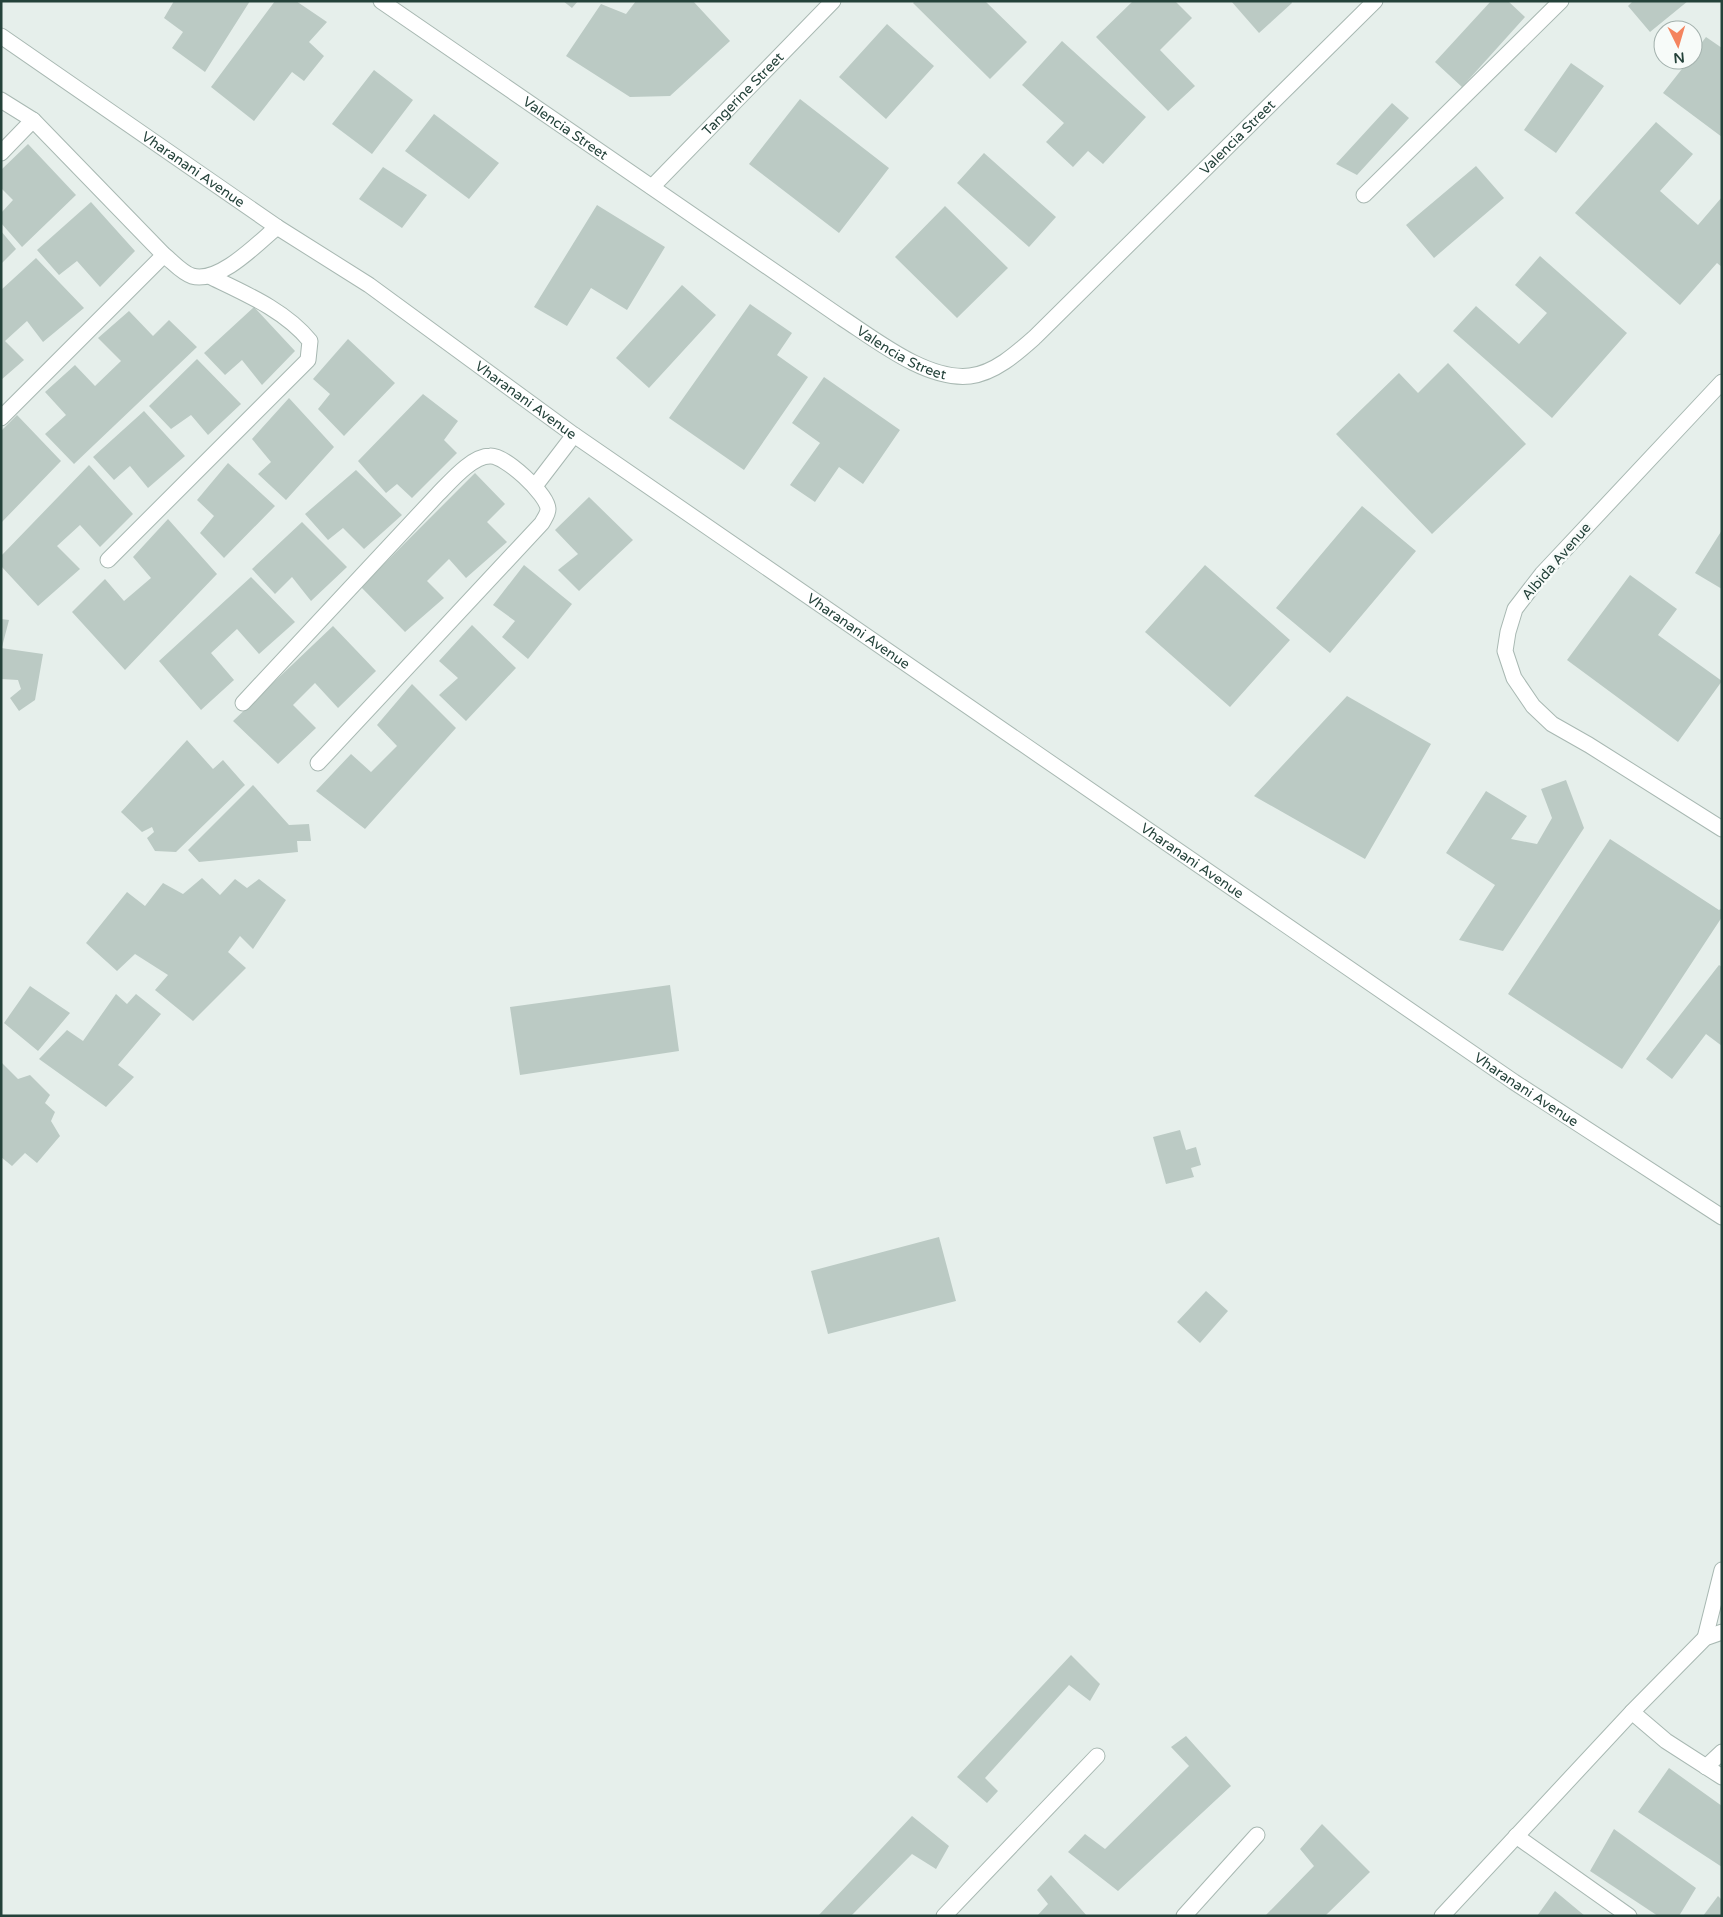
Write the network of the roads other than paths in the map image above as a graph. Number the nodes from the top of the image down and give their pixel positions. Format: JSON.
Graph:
{"nodes":[{"id":1,"x":381,"y":1,"type":"edge"},
{"id":2,"x":834,"y":1,"type":"edge"},
{"id":3,"x":1375,"y":1,"type":"edge"},
{"id":4,"x":1561,"y":1,"type":"edge"},
{"id":5,"x":1,"y":36,"type":"edge"},
{"id":6,"x":1,"y":100,"type":"edge"},
{"id":7,"x":33,"y":120,"type":"junction"},
{"id":8,"x":1,"y":153,"type":"edge"},
{"id":9,"x":652,"y":187,"type":"junction"},
{"id":10,"x":1364,"y":195,"type":"dead end"},
{"id":11,"x":277,"y":227,"type":"junction"},
{"id":12,"x":164,"y":256,"type":"junction"},
{"id":13,"x":210,"y":276,"type":"junction"},
{"id":14,"x":1722,"y":382,"type":"edge"},
{"id":15,"x":1,"y":418,"type":"edge"},
{"id":16,"x":574,"y":435,"type":"junction"},
{"id":17,"x":535,"y":486,"type":"junction"},
{"id":18,"x":108,"y":560,"type":"dead end"},
{"id":19,"x":243,"y":703,"type":"dead end"},
{"id":20,"x":318,"y":763,"type":"dead end"},
{"id":21,"x":1722,"y":829,"type":"edge"},
{"id":22,"x":1722,"y":1217,"type":"edge"},
{"id":23,"x":1722,"y":1570,"type":"edge"},
{"id":24,"x":1722,"y":1632,"type":"edge"},
{"id":25,"x":1706,"y":1638,"type":"junction"},
{"id":26,"x":1632,"y":1712,"type":"junction"},
{"id":27,"x":1722,"y":1752,"type":"edge"},
{"id":28,"x":1097,"y":1756,"type":"dead end"},
{"id":29,"x":1706,"y":1767,"type":"junction"},
{"id":30,"x":1722,"y":1778,"type":"edge"},
{"id":31,"x":1257,"y":1836,"type":"dead end"},
{"id":32,"x":1516,"y":1836,"type":"junction"},
{"id":33,"x":944,"y":1916,"type":"edge"},
{"id":34,"x":1184,"y":1916,"type":"edge"},
{"id":35,"x":1442,"y":1916,"type":"edge"},
{"id":36,"x":1629,"y":1916,"type":"edge"}],
"edges":[{"from":1,"to":9,"type":"street","name":"Valencia Street"},
{"from":2,"to":9,"type":"street","name":"Tangerine Street"},
{"from":3,"to":9,"type":"street","name":"Valencia Street"},
{"from":4,"to":10,"type":"street"},
{"from":5,"to":11,"type":"street","name":"Vharanani Avenue"},
{"from":6,"to":7,"type":"street"},
{"from":7,"to":8,"type":"street"},
{"from":7,"to":12,"type":"street"},
{"from":11,"to":13,"type":"street"},
{"from":11,"to":16,"type":"street","name":"Vharanani Avenue"},
{"from":12,"to":13,"type":"street"},
{"from":12,"to":15,"type":"street"},
{"from":13,"to":18,"type":"street"},
{"from":14,"to":21,"type":"street","name":"Albida Avenue"},
{"from":16,"to":17,"type":"street"},
{"from":16,"to":22,"type":"street","name":"Vharanani Avenue"},
{"from":17,"to":19,"type":"street"},
{"from":17,"to":20,"type":"street"},
{"from":23,"to":25,"type":"street"},
{"from":24,"to":25,"type":"street"},
{"from":25,"to":26,"type":"street"},
{"from":26,"to":29,"type":"street"},
{"from":26,"to":32,"type":"street"},
{"from":27,"to":29,"type":"street"},
{"from":28,"to":33,"type":"street"},
{"from":29,"to":30,"type":"street"},
{"from":31,"to":34,"type":"street"},
{"from":32,"to":35,"type":"street"},
{"from":32,"to":36,"type":"street"}]}
